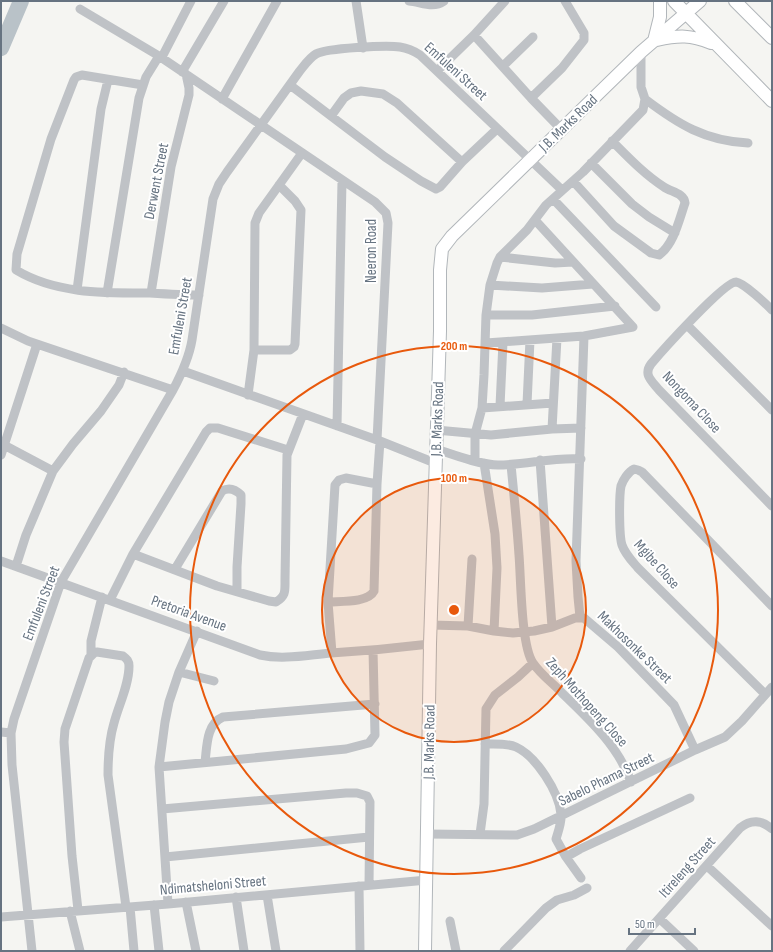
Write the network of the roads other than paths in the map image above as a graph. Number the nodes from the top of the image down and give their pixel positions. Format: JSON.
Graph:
{"nodes":[{"id":1,"x":191,"y":1,"type":"edge"},
{"id":2,"x":224,"y":1,"type":"edge"},
{"id":3,"x":277,"y":1,"type":"edge"},
{"id":4,"x":356,"y":1,"type":"edge"},
{"id":5,"x":409,"y":1,"type":"edge"},
{"id":6,"x":444,"y":1,"type":"edge"},
{"id":7,"x":505,"y":1,"type":"edge"},
{"id":8,"x":565,"y":1,"type":"edge"},
{"id":9,"x":660,"y":1,"type":"edge"},
{"id":10,"x":674,"y":1,"type":"edge"},
{"id":11,"x":694,"y":1,"type":"edge"},
{"id":12,"x":700,"y":1,"type":"edge"},
{"id":13,"x":735,"y":1,"type":"edge"},
{"id":14,"x":80,"y":10,"type":"dead end"},
{"id":15,"x":686,"y":13,"type":"junction"},
{"id":16,"x":474,"y":34,"type":"junction"},
{"id":17,"x":533,"y":37,"type":"dead end"},
{"id":18,"x":772,"y":38,"type":"edge"},
{"id":19,"x":654,"y":41,"type":"junction"},
{"id":20,"x":716,"y":45,"type":"junction"},
{"id":21,"x":363,"y":48,"type":"junction"},
{"id":22,"x":641,"y":52,"type":"junction"},
{"id":23,"x":160,"y":56,"type":"junction"},
{"id":24,"x":503,"y":66,"type":"junction"},
{"id":25,"x":437,"y":71,"type":"junction"},
{"id":26,"x":184,"y":73,"type":"junction"},
{"id":27,"x":108,"y":80,"type":"junction"},
{"id":28,"x":143,"y":85,"type":"junction"},
{"id":29,"x":290,"y":85,"type":"junction"},
{"id":30,"x":531,"y":98,"type":"junction"},
{"id":31,"x":222,"y":99,"type":"junction"},
{"id":32,"x":645,"y":99,"type":"junction"},
{"id":33,"x":772,"y":100,"type":"edge"},
{"id":34,"x":330,"y":116,"type":"junction"},
{"id":35,"x":261,"y":125,"type":"junction"},
{"id":36,"x":497,"y":129,"type":"junction"},
{"id":37,"x":561,"y":130,"type":"junction"},
{"id":38,"x":612,"y":141,"type":"junction"},
{"id":39,"x":748,"y":143,"type":"dead end"},
{"id":40,"x":302,"y":153,"type":"junction"},
{"id":41,"x":530,"y":160,"type":"junction"},
{"id":42,"x":462,"y":162,"type":"junction"},
{"id":43,"x":591,"y":163,"type":"junction"},
{"id":44,"x":342,"y":181,"type":"junction"},
{"id":45,"x":573,"y":181,"type":"junction"},
{"id":46,"x":279,"y":185,"type":"junction"},
{"id":47,"x":562,"y":190,"type":"junction"},
{"id":48,"x":553,"y":199,"type":"junction"},
{"id":49,"x":536,"y":220,"type":"junction"},
{"id":50,"x":675,"y":233,"type":"junction"},
{"id":51,"x":500,"y":257,"type":"junction"},
{"id":52,"x":573,"y":262,"type":"junction"},
{"id":53,"x":593,"y":284,"type":"junction"},
{"id":54,"x":490,"y":285,"type":"junction"},
{"id":55,"x":77,"y":290,"type":"junction"},
{"id":56,"x":151,"y":293,"type":"junction"},
{"id":57,"x":107,"y":294,"type":"junction"},
{"id":58,"x":199,"y":295,"type":"junction"},
{"id":59,"x":616,"y":306,"type":"junction"},
{"id":60,"x":771,"y":307,"type":"edge"},
{"id":61,"x":656,"y":308,"type":"dead end"},
{"id":62,"x":486,"y":315,"type":"junction"},
{"id":63,"x":687,"y":325,"type":"junction"},
{"id":64,"x":1,"y":328,"type":"edge"},
{"id":65,"x":584,"y":336,"type":"junction"},
{"id":66,"x":557,"y":338,"type":"junction"},
{"id":67,"x":530,"y":340,"type":"junction"},
{"id":68,"x":503,"y":342,"type":"junction"},
{"id":69,"x":486,"y":343,"type":"junction"},
{"id":70,"x":37,"y":344,"type":"junction"},
{"id":71,"x":254,"y":350,"type":"junction"},
{"id":72,"x":183,"y":371,"type":"junction"},
{"id":73,"x":124,"y":372,"type":"junction"},
{"id":74,"x":173,"y":390,"type":"junction"},
{"id":75,"x":248,"y":395,"type":"junction"},
{"id":76,"x":553,"y":403,"type":"junction"},
{"id":77,"x":527,"y":404,"type":"junction"},
{"id":78,"x":500,"y":406,"type":"junction"},
{"id":79,"x":482,"y":408,"type":"junction"},
{"id":80,"x":772,"y":410,"type":"edge"},
{"id":81,"x":303,"y":414,"type":"junction"},
{"id":82,"x":338,"y":426,"type":"junction"},
{"id":83,"x":581,"y":428,"type":"junction"},
{"id":84,"x":552,"y":429,"type":"junction"},
{"id":85,"x":436,"y":430,"type":"junction"},
{"id":86,"x":475,"y":434,"type":"junction"},
{"id":87,"x":379,"y":441,"type":"junction"},
{"id":88,"x":4,"y":445,"type":"junction"},
{"id":89,"x":288,"y":450,"type":"junction"},
{"id":90,"x":436,"y":450,"type":"junction"},
{"id":91,"x":1,"y":455,"type":"edge"},
{"id":92,"x":581,"y":459,"type":"junction"},
{"id":93,"x":540,"y":460,"type":"junction"},
{"id":94,"x":480,"y":462,"type":"junction"},
{"id":95,"x":435,"y":463,"type":"junction"},
{"id":96,"x":511,"y":465,"type":"junction"},
{"id":97,"x":53,"y":471,"type":"junction"},
{"id":98,"x":377,"y":484,"type":"junction"},
{"id":99,"x":772,"y":506,"type":"edge"},
{"id":100,"x":133,"y":554,"type":"junction"},
{"id":101,"x":472,"y":559,"type":"dead end"},
{"id":102,"x":1,"y":561,"type":"edge"},
{"id":103,"x":16,"y":566,"type":"junction"},
{"id":104,"x":175,"y":569,"type":"junction"},
{"id":105,"x":61,"y":582,"type":"junction"},
{"id":106,"x":237,"y":591,"type":"junction"},
{"id":107,"x":106,"y":599,"type":"junction"},
{"id":108,"x":328,"y":602,"type":"junction"},
{"id":109,"x":772,"y":606,"type":"edge"},
{"id":110,"x":580,"y":617,"type":"junction"},
{"id":111,"x":431,"y":625,"type":"junction"},
{"id":112,"x":468,"y":626,"type":"junction"},
{"id":113,"x":552,"y":627,"type":"junction"},
{"id":114,"x":197,"y":631,"type":"junction"},
{"id":115,"x":494,"y":632,"type":"junction"},
{"id":116,"x":525,"y":632,"type":"junction"},
{"id":117,"x":430,"y":644,"type":"junction"},
{"id":118,"x":373,"y":650,"type":"junction"},
{"id":119,"x":332,"y":653,"type":"junction"},
{"id":120,"x":91,"y":655,"type":"junction"},
{"id":121,"x":533,"y":663,"type":"junction"},
{"id":122,"x":179,"y":672,"type":"junction"},
{"id":123,"x":214,"y":680,"type":"dead end"},
{"id":124,"x":772,"y":687,"type":"edge"},
{"id":125,"x":765,"y":694,"type":"junction"},
{"id":126,"x":375,"y":704,"type":"junction"},
{"id":127,"x":1,"y":732,"type":"edge"},
{"id":128,"x":11,"y":733,"type":"junction"},
{"id":129,"x":485,"y":744,"type":"junction"},
{"id":130,"x":695,"y":750,"type":"junction"},
{"id":131,"x":205,"y":762,"type":"junction"},
{"id":132,"x":159,"y":767,"type":"junction"},
{"id":133,"x":631,"y":782,"type":"junction"},
{"id":134,"x":690,"y":798,"type":"dead end"},
{"id":135,"x":162,"y":808,"type":"junction"},
{"id":136,"x":562,"y":816,"type":"junction"},
{"id":137,"x":772,"y":829,"type":"edge"},
{"id":138,"x":427,"y":834,"type":"junction"},
{"id":139,"x":480,"y":834,"type":"junction"},
{"id":140,"x":369,"y":837,"type":"junction"},
{"id":141,"x":165,"y":857,"type":"junction"},
{"id":142,"x":566,"y":857,"type":"junction"},
{"id":143,"x":707,"y":866,"type":"junction"},
{"id":144,"x":581,"y":878,"type":"dead end"},
{"id":145,"x":427,"y":880,"type":"junction"},
{"id":146,"x":369,"y":885,"type":"junction"},
{"id":147,"x":359,"y":886,"type":"junction"},
{"id":148,"x":588,"y":888,"type":"dead end"},
{"id":149,"x":267,"y":894,"type":"junction"},
{"id":150,"x":236,"y":897,"type":"junction"},
{"id":151,"x":186,"y":902,"type":"junction"},
{"id":152,"x":168,"y":904,"type":"junction"},
{"id":153,"x":154,"y":905,"type":"junction"},
{"id":154,"x":128,"y":907,"type":"junction"},
{"id":155,"x":74,"y":911,"type":"junction"},
{"id":156,"x":28,"y":914,"type":"junction"},
{"id":157,"x":1,"y":917,"type":"edge"},
{"id":158,"x":660,"y":919,"type":"junction"},
{"id":159,"x":450,"y":921,"type":"dead end"},
{"id":160,"x":772,"y":926,"type":"edge"},
{"id":161,"x":32,"y":951,"type":"edge"},
{"id":162,"x":80,"y":951,"type":"edge"},
{"id":163,"x":134,"y":951,"type":"edge"},
{"id":164,"x":159,"y":951,"type":"edge"},
{"id":165,"x":196,"y":951,"type":"edge"},
{"id":166,"x":244,"y":951,"type":"edge"},
{"id":167,"x":276,"y":951,"type":"edge"},
{"id":168,"x":360,"y":951,"type":"edge"},
{"id":169,"x":425,"y":951,"type":"edge"},
{"id":170,"x":456,"y":951,"type":"edge"},
{"id":171,"x":504,"y":951,"type":"edge"},
{"id":172,"x":630,"y":951,"type":"edge"},
{"id":173,"x":694,"y":951,"type":"edge"}],
"edges":[{"from":1,"to":23,"type":"street"},
{"from":2,"to":26,"type":"street"},
{"from":3,"to":31,"type":"street"},
{"from":4,"to":21,"type":"street"},
{"from":5,"to":6,"type":"street"},
{"from":7,"to":16,"type":"street"},
{"from":8,"to":30,"type":"street"},
{"from":9,"to":19,"type":"street"},
{"from":10,"to":15,"type":"street"},
{"from":11,"to":15,"type":"street"},
{"from":12,"to":15,"type":"street"},
{"from":13,"to":18,"type":"street"},
{"from":14,"to":23,"type":"street","name":"Neeron Road"},
{"from":15,"to":19,"type":"street","name":"J.B. Marks Road"},
{"from":15,"to":20,"type":"street"},
{"from":16,"to":24,"type":"street"},
{"from":16,"to":25,"type":"street"},
{"from":17,"to":24,"type":"street"},
{"from":19,"to":20,"type":"street"},
{"from":19,"to":22,"type":"street","name":"J.B. Marks Road"},
{"from":20,"to":33,"type":"street"},
{"from":21,"to":25,"type":"street","name":"Emfuleni Street"},
{"from":21,"to":29,"type":"street","name":"Emfuleni Street"},
{"from":22,"to":32,"type":"street"},
{"from":22,"to":37,"type":"street","name":"J.B. Marks Road"},
{"from":23,"to":26,"type":"street","name":"Neeron Road"},
{"from":23,"to":28,"type":"street"},
{"from":24,"to":30,"type":"street"},
{"from":25,"to":36,"type":"street","name":"Emfuleni Street"},
{"from":26,"to":31,"type":"street","name":"Neeron Road"},
{"from":26,"to":56,"type":"street","name":"Derwent Street"},
{"from":27,"to":28,"type":"street"},
{"from":27,"to":55,"type":"street"},
{"from":27,"to":55,"type":"street"},
{"from":28,"to":57,"type":"street"},
{"from":29,"to":34,"type":"street"},
{"from":29,"to":35,"type":"street","name":"Emfuleni Street"},
{"from":30,"to":37,"type":"street"},
{"from":31,"to":35,"type":"street","name":"Neeron Road"},
{"from":32,"to":38,"type":"street"},
{"from":32,"to":39,"type":"street"},
{"from":34,"to":42,"type":"street"},
{"from":34,"to":42,"type":"street"},
{"from":35,"to":40,"type":"street","name":"Neeron Road"},
{"from":35,"to":58,"type":"street","name":"Emfuleni Street"},
{"from":36,"to":41,"type":"street","name":"Emfuleni Street"},
{"from":36,"to":42,"type":"street"},
{"from":37,"to":41,"type":"street","name":"J.B. Marks Road"},
{"from":38,"to":43,"type":"street"},
{"from":38,"to":50,"type":"street"},
{"from":40,"to":44,"type":"street","name":"Neeron Road"},
{"from":40,"to":46,"type":"street"},
{"from":41,"to":47,"type":"street","name":"Emfuleni Street"},
{"from":41,"to":85,"type":"street","name":"J.B. Marks Road"},
{"from":43,"to":45,"type":"street"},
{"from":43,"to":50,"type":"street"},
{"from":44,"to":82,"type":"street"},
{"from":44,"to":87,"type":"street","name":"Neeron Road"},
{"from":45,"to":47,"type":"street"},
{"from":45,"to":50,"type":"street"},
{"from":46,"to":71,"type":"street"},
{"from":46,"to":71,"type":"street"},
{"from":47,"to":48,"type":"street"},
{"from":48,"to":49,"type":"street"},
{"from":48,"to":61,"type":"street"},
{"from":49,"to":51,"type":"street"},
{"from":49,"to":52,"type":"street"},
{"from":51,"to":52,"type":"street"},
{"from":51,"to":54,"type":"street"},
{"from":52,"to":53,"type":"street"},
{"from":53,"to":54,"type":"street"},
{"from":53,"to":59,"type":"street"},
{"from":54,"to":62,"type":"street"},
{"from":55,"to":57,"type":"street"},
{"from":56,"to":57,"type":"street"},
{"from":56,"to":58,"type":"street"},
{"from":58,"to":72,"type":"street","name":"Emfuleni Street"},
{"from":59,"to":62,"type":"street"},
{"from":59,"to":65,"type":"street"},
{"from":60,"to":63,"type":"street","name":"Nongoma Close"},
{"from":62,"to":69,"type":"street"},
{"from":63,"to":80,"type":"street"},
{"from":63,"to":99,"type":"street","name":"Nongoma Close"},
{"from":64,"to":70,"type":"street"},
{"from":65,"to":66,"type":"street"},
{"from":65,"to":83,"type":"street"},
{"from":66,"to":67,"type":"street"},
{"from":66,"to":76,"type":"street"},
{"from":67,"to":68,"type":"street"},
{"from":67,"to":77,"type":"street"},
{"from":68,"to":69,"type":"street"},
{"from":68,"to":78,"type":"street"},
{"from":69,"to":79,"type":"street"},
{"from":70,"to":73,"type":"street"},
{"from":70,"to":88,"type":"street"},
{"from":71,"to":75,"type":"street"},
{"from":72,"to":74,"type":"street","name":"Emfuleni Street"},
{"from":72,"to":75,"type":"street"},
{"from":73,"to":74,"type":"street"},
{"from":73,"to":97,"type":"street"},
{"from":74,"to":105,"type":"street","name":"Emfuleni Street"},
{"from":75,"to":81,"type":"street"},
{"from":76,"to":77,"type":"street"},
{"from":76,"to":84,"type":"street"},
{"from":77,"to":78,"type":"street"},
{"from":78,"to":79,"type":"street"},
{"from":79,"to":86,"type":"street"},
{"from":81,"to":82,"type":"street"},
{"from":81,"to":89,"type":"street"},
{"from":82,"to":87,"type":"street"},
{"from":83,"to":84,"type":"street"},
{"from":83,"to":92,"type":"street"},
{"from":84,"to":86,"type":"street"},
{"from":85,"to":86,"type":"street"},
{"from":85,"to":90,"type":"street","name":"J.B. Marks Road"},
{"from":86,"to":94,"type":"street"},
{"from":87,"to":95,"type":"street"},
{"from":87,"to":98,"type":"street","name":"Neeron Road"},
{"from":88,"to":91,"type":"street"},
{"from":88,"to":97,"type":"street"},
{"from":89,"to":100,"type":"street"},
{"from":89,"to":106,"type":"street"},
{"from":90,"to":94,"type":"street"},
{"from":90,"to":95,"type":"street","name":"J.B. Marks Road"},
{"from":92,"to":93,"type":"street"},
{"from":92,"to":110,"type":"street"},
{"from":93,"to":96,"type":"street"},
{"from":93,"to":113,"type":"street"},
{"from":94,"to":96,"type":"street"},
{"from":94,"to":115,"type":"street"},
{"from":95,"to":111,"type":"street","name":"J.B. Marks Road"},
{"from":96,"to":116,"type":"street","name":"Zeph Mothopeng Close"},
{"from":97,"to":103,"type":"street"},
{"from":98,"to":108,"type":"street","name":"Neeron Road"},
{"from":98,"to":108,"type":"street"},
{"from":100,"to":104,"type":"street"},
{"from":100,"to":107,"type":"street"},
{"from":101,"to":112,"type":"street"},
{"from":102,"to":103,"type":"street","name":"Pretoria Avenue"},
{"from":103,"to":105,"type":"street","name":"Pretoria Avenue"},
{"from":104,"to":106,"type":"street"},
{"from":104,"to":106,"type":"street"},
{"from":105,"to":107,"type":"street","name":"Pretoria Avenue"},
{"from":105,"to":128,"type":"street","name":"Emfuleni Street"},
{"from":107,"to":114,"type":"street","name":"Pretoria Avenue"},
{"from":107,"to":120,"type":"street"},
{"from":108,"to":119,"type":"street"},
{"from":109,"to":125,"type":"street","name":"Mgibe Close"},
{"from":110,"to":113,"type":"street","name":"Makhosonke Street"},
{"from":110,"to":130,"type":"street","name":"Makhosonke Street"},
{"from":111,"to":112,"type":"street","name":"Makhosonke Street"},
{"from":111,"to":117,"type":"street","name":"J.B. Marks Road"},
{"from":112,"to":115,"type":"street","name":"Makhosonke Street"},
{"from":113,"to":116,"type":"street","name":"Makhosonke Street"},
{"from":114,"to":119,"type":"street","name":"Pretoria Avenue"},
{"from":114,"to":122,"type":"street"},
{"from":115,"to":116,"type":"street","name":"Makhosonke Street"},
{"from":116,"to":121,"type":"street","name":"Zeph Mothopeng Close"},
{"from":117,"to":118,"type":"street","name":"Pretoria Avenue"},
{"from":117,"to":138,"type":"street","name":"J.B. Marks Road"},
{"from":118,"to":119,"type":"street","name":"Pretoria Avenue"},
{"from":118,"to":126,"type":"street"},
{"from":120,"to":154,"type":"street"},
{"from":120,"to":155,"type":"street"},
{"from":121,"to":129,"type":"street","name":"Zeph Mothopeng Close"},
{"from":121,"to":133,"type":"street","name":"Zeph Mothopeng Close"},
{"from":122,"to":123,"type":"street"},
{"from":122,"to":132,"type":"street"},
{"from":124,"to":125,"type":"street","name":"Sabelo Phama Street"},
{"from":125,"to":130,"type":"street","name":"Sabelo Phama Street"},
{"from":126,"to":131,"type":"street"},
{"from":126,"to":131,"type":"street"},
{"from":127,"to":128,"type":"street"},
{"from":128,"to":156,"type":"street","name":"Emfuleni Street"},
{"from":129,"to":136,"type":"street"},
{"from":129,"to":139,"type":"street","name":"Zeph Mothopeng Close"},
{"from":130,"to":133,"type":"street","name":"Sabelo Phama Street"},
{"from":131,"to":132,"type":"street"},
{"from":132,"to":135,"type":"street"},
{"from":133,"to":136,"type":"street","name":"Sabelo Phama Street"},
{"from":134,"to":142,"type":"street"},
{"from":135,"to":140,"type":"street"},
{"from":135,"to":141,"type":"street"},
{"from":136,"to":139,"type":"street","name":"Sabelo Phama Street"},
{"from":136,"to":142,"type":"street"},
{"from":137,"to":143,"type":"street","name":"Itireleng Street"},
{"from":138,"to":139,"type":"street","name":"Sabelo Phama Street"},
{"from":138,"to":145,"type":"street","name":"J.B. Marks Road"},
{"from":140,"to":141,"type":"street"},
{"from":140,"to":146,"type":"street"},
{"from":141,"to":152,"type":"street"},
{"from":142,"to":144,"type":"street"},
{"from":143,"to":158,"type":"street","name":"Itireleng Street"},
{"from":143,"to":160,"type":"street"},
{"from":145,"to":146,"type":"street","name":"Ndimatsheloni Street"},
{"from":145,"to":169,"type":"street","name":"J.B. Marks Road"},
{"from":146,"to":147,"type":"street","name":"Ndimatsheloni Street"},
{"from":147,"to":149,"type":"street","name":"Ndimatsheloni Street"},
{"from":147,"to":168,"type":"street"},
{"from":148,"to":171,"type":"street"},
{"from":149,"to":150,"type":"street","name":"Ndimatsheloni Street"},
{"from":149,"to":167,"type":"street"},
{"from":150,"to":151,"type":"street","name":"Ndimatsheloni Street"},
{"from":150,"to":166,"type":"street"},
{"from":151,"to":152,"type":"street","name":"Ndimatsheloni Street"},
{"from":151,"to":165,"type":"street"},
{"from":152,"to":153,"type":"street","name":"Ndimatsheloni Street"},
{"from":153,"to":154,"type":"street","name":"Ndimatsheloni Street"},
{"from":153,"to":164,"type":"street"},
{"from":154,"to":155,"type":"street","name":"Ndimatsheloni Street"},
{"from":154,"to":163,"type":"street"},
{"from":155,"to":156,"type":"street","name":"Ndimatsheloni Street"},
{"from":155,"to":162,"type":"street"},
{"from":156,"to":157,"type":"street","name":"Ndimatsheloni Street"},
{"from":156,"to":161,"type":"street","name":"Emfuleni Street"},
{"from":158,"to":172,"type":"street","name":"Itireleng Street"},
{"from":158,"to":173,"type":"street"},
{"from":159,"to":170,"type":"street"}]}
